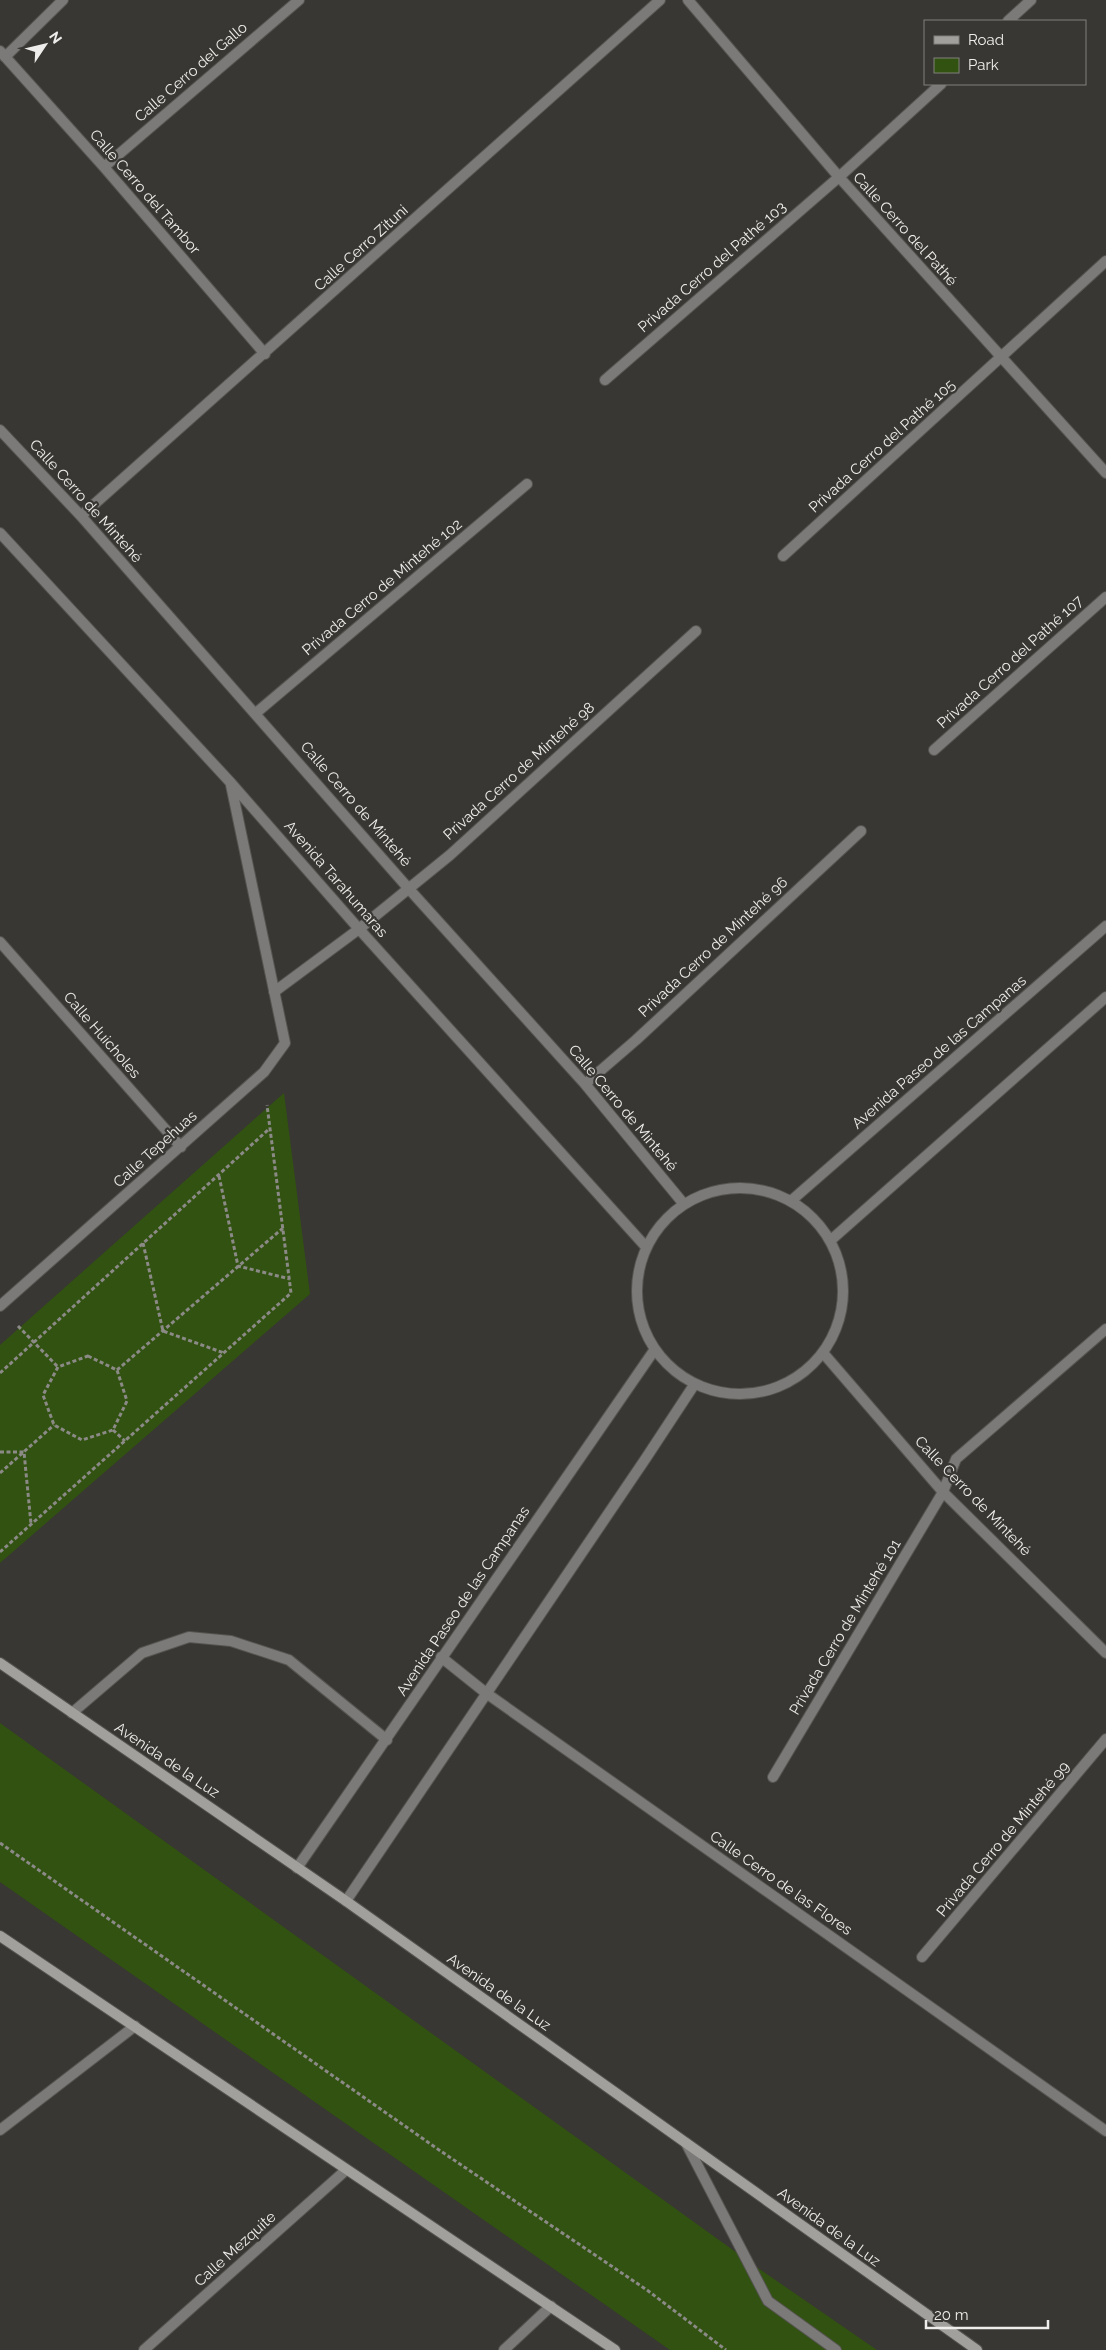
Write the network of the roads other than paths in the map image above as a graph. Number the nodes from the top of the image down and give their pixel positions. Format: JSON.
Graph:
{"nodes":[{"id":1,"x":63,"y":0,"type":"edge"},
{"id":2,"x":298,"y":0,"type":"edge"},
{"id":3,"x":660,"y":0,"type":"edge"},
{"id":4,"x":688,"y":0,"type":"edge"},
{"id":5,"x":1032,"y":0,"type":"edge"},
{"id":6,"x":1009,"y":20,"type":"edge"},
{"id":7,"x":3,"y":54,"type":"edge"},
{"id":8,"x":940,"y":85,"type":"edge"},
{"id":9,"x":104,"y":167,"type":"junction"},
{"id":10,"x":839,"y":177,"type":"junction"},
{"id":11,"x":1106,"y":261,"type":"edge"},
{"id":12,"x":265,"y":354,"type":"junction"},
{"id":13,"x":1001,"y":358,"type":"junction"},
{"id":14,"x":605,"y":380,"type":"dead end"},
{"id":15,"x":0,"y":430,"type":"edge"},
{"id":16,"x":1106,"y":473,"type":"edge"},
{"id":17,"x":527,"y":484,"type":"dead end"},
{"id":18,"x":81,"y":516,"type":"junction"},
{"id":19,"x":0,"y":533,"type":"edge"},
{"id":20,"x":783,"y":556,"type":"dead end"},
{"id":21,"x":1106,"y":596,"type":"edge"},
{"id":22,"x":696,"y":631,"type":"dead end"},
{"id":23,"x":256,"y":713,"type":"junction"},
{"id":24,"x":934,"y":750,"type":"dead end"},
{"id":25,"x":231,"y":783,"type":"junction"},
{"id":26,"x":861,"y":832,"type":"dead end"},
{"id":27,"x":409,"y":889,"type":"junction"},
{"id":28,"x":1106,"y":926,"type":"edge"},
{"id":29,"x":359,"y":929,"type":"junction"},
{"id":30,"x":0,"y":942,"type":"edge"},
{"id":31,"x":274,"y":992,"type":"junction"},
{"id":32,"x":1106,"y":996,"type":"edge"},
{"id":33,"x":585,"y":1084,"type":"junction"},
{"id":34,"x":181,"y":1147,"type":"junction"},
{"id":35,"x":792,"y":1200,"type":"junction"},
{"id":36,"x":684,"y":1203,"type":"junction"},
{"id":37,"x":831,"y":1240,"type":"junction"},
{"id":38,"x":646,"y":1247,"type":"junction"},
{"id":39,"x":0,"y":1291,"type":"edge"},
{"id":40,"x":4,"y":1303,"type":"edge"},
{"id":41,"x":1106,"y":1329,"type":"edge"},
{"id":42,"x":653,"y":1352,"type":"junction"},
{"id":43,"x":824,"y":1354,"type":"junction"},
{"id":44,"x":694,"y":1385,"type":"junction"},
{"id":45,"x":943,"y":1492,"type":"junction"},
{"id":46,"x":1106,"y":1653,"type":"edge"},
{"id":47,"x":441,"y":1657,"type":"junction"},
{"id":48,"x":0,"y":1663,"type":"edge"},
{"id":49,"x":486,"y":1693,"type":"junction"},
{"id":50,"x":72,"y":1713,"type":"junction"},
{"id":51,"x":1106,"y":1739,"type":"edge"},
{"id":52,"x":387,"y":1740,"type":"junction"},
{"id":53,"x":773,"y":1777,"type":"dead end"},
{"id":54,"x":297,"y":1868,"type":"junction"},
{"id":55,"x":346,"y":1901,"type":"junction"},
{"id":56,"x":0,"y":1936,"type":"edge"},
{"id":57,"x":922,"y":1957,"type":"dead end"},
{"id":58,"x":135,"y":2026,"type":"junction"},
{"id":59,"x":0,"y":2130,"type":"edge"},
{"id":60,"x":1106,"y":2131,"type":"edge"},
{"id":61,"x":686,"y":2143,"type":"junction"},
{"id":62,"x":346,"y":2170,"type":"junction"},
{"id":63,"x":551,"y":2306,"type":"junction"},
{"id":64,"x":144,"y":2350,"type":"edge"},
{"id":65,"x":504,"y":2350,"type":"edge"},
{"id":66,"x":615,"y":2350,"type":"edge"},
{"id":67,"x":836,"y":2350,"type":"edge"},
{"id":68,"x":977,"y":2350,"type":"edge"}],
"edges":[{"from":1,"to":7,"type":"street"},
{"from":2,"to":9,"type":"street","name":"Calle Cerro del Gallo"},
{"from":3,"to":12,"type":"street","name":"Calle Cerro Zituni"},
{"from":4,"to":10,"type":"street","name":"Calle Cerro del Pathé"},
{"from":5,"to":6,"type":"street"},
{"from":7,"to":9,"type":"street","name":"Calle Cerro del Tambor"},
{"from":8,"to":10,"type":"street","name":"Privada Cerro del Pathé 103"},
{"from":9,"to":12,"type":"street","name":"Calle Cerro del Tambor"},
{"from":10,"to":13,"type":"street","name":"Calle Cerro del Pathé"},
{"from":10,"to":14,"type":"street","name":"Privada Cerro del Pathé 103"},
{"from":11,"to":13,"type":"street","name":"Privada Cerro del Pathé 105"},
{"from":12,"to":18,"type":"street","name":"Calle Cerro Zituni"},
{"from":13,"to":16,"type":"street","name":"Calle Cerro del Pathé"},
{"from":13,"to":20,"type":"street","name":"Privada Cerro del Pathé 105"},
{"from":15,"to":18,"type":"street","name":"Calle Cerro de Mintehé"},
{"from":17,"to":23,"type":"street","name":"Privada Cerro de Mintehé 102"},
{"from":18,"to":23,"type":"street","name":"Calle Cerro de Mintehé"},
{"from":19,"to":25,"type":"street","name":"Avenida Tarahumaras"},
{"from":21,"to":24,"type":"street","name":"Privada Cerro del Pathé 107"},
{"from":22,"to":27,"type":"street","name":"Privada Cerro de Mintehé 98"},
{"from":23,"to":27,"type":"street","name":"Calle Cerro de Mintehé"},
{"from":25,"to":29,"type":"street","name":"Avenida Tarahumaras"},
{"from":25,"to":31,"type":"street","name":"Calle Tepehuas"},
{"from":26,"to":33,"type":"street","name":"Privada Cerro de Mintehé 96"},
{"from":27,"to":29,"type":"street","name":"Privada Cerro de Mintehé 98"},
{"from":27,"to":33,"type":"street","name":"Calle Cerro de Mintehé"},
{"from":28,"to":35,"type":"street","name":"Avenida Paseo de las Campanas"},
{"from":29,"to":31,"type":"street"},
{"from":29,"to":38,"type":"street","name":"Avenida Tarahumaras"},
{"from":30,"to":34,"type":"street","name":"Calle Huicholes"},
{"from":31,"to":34,"type":"street","name":"Calle Tepehuas"},
{"from":32,"to":37,"type":"street"},
{"from":33,"to":36,"type":"street","name":"Calle Cerro de Mintehé"},
{"from":34,"to":40,"type":"street","name":"Calle Tepehuas"},
{"from":35,"to":36,"type":"street"},
{"from":35,"to":37,"type":"street"},
{"from":36,"to":38,"type":"street"},
{"from":37,"to":43,"type":"street"},
{"from":38,"to":42,"type":"street"},
{"from":39,"to":40,"type":"street"},
{"from":41,"to":45,"type":"street","name":"Privada Cerro de Mintehé 101"},
{"from":42,"to":44,"type":"street"},
{"from":42,"to":47,"type":"street","name":"Avenida Paseo de las Campanas"},
{"from":43,"to":44,"type":"street"},
{"from":43,"to":45,"type":"street","name":"Calle Cerro de Mintehé"},
{"from":44,"to":49,"type":"street"},
{"from":45,"to":46,"type":"street","name":"Calle Cerro de Mintehé"},
{"from":45,"to":53,"type":"street","name":"Privada Cerro de Mintehé 101"},
{"from":47,"to":49,"type":"street","name":"Calle Cerro de las Flores"},
{"from":47,"to":52,"type":"street","name":"Avenida Paseo de las Campanas"},
{"from":48,"to":50,"type":"main road","name":"Avenida de la Luz"},
{"from":49,"to":55,"type":"street"},
{"from":49,"to":60,"type":"street","name":"Calle Cerro de las Flores"},
{"from":50,"to":52,"type":"street"},
{"from":50,"to":54,"type":"main road","name":"Avenida de la Luz"},
{"from":51,"to":57,"type":"street","name":"Privada Cerro de Mintehé 99"},
{"from":52,"to":54,"type":"street","name":"Avenida Paseo de las Campanas"},
{"from":54,"to":55,"type":"main road","name":"Avenida de la Luz"},
{"from":55,"to":61,"type":"main road","name":"Avenida de la Luz"},
{"from":56,"to":58,"type":"main road"},
{"from":58,"to":59,"type":"street"},
{"from":58,"to":62,"type":"main road"},
{"from":61,"to":67,"type":"street"},
{"from":61,"to":68,"type":"main road","name":"Avenida de la Luz"},
{"from":62,"to":63,"type":"main road"},
{"from":62,"to":64,"type":"street","name":"Calle Mezquite"},
{"from":63,"to":65,"type":"street"},
{"from":63,"to":66,"type":"main road"}]}
